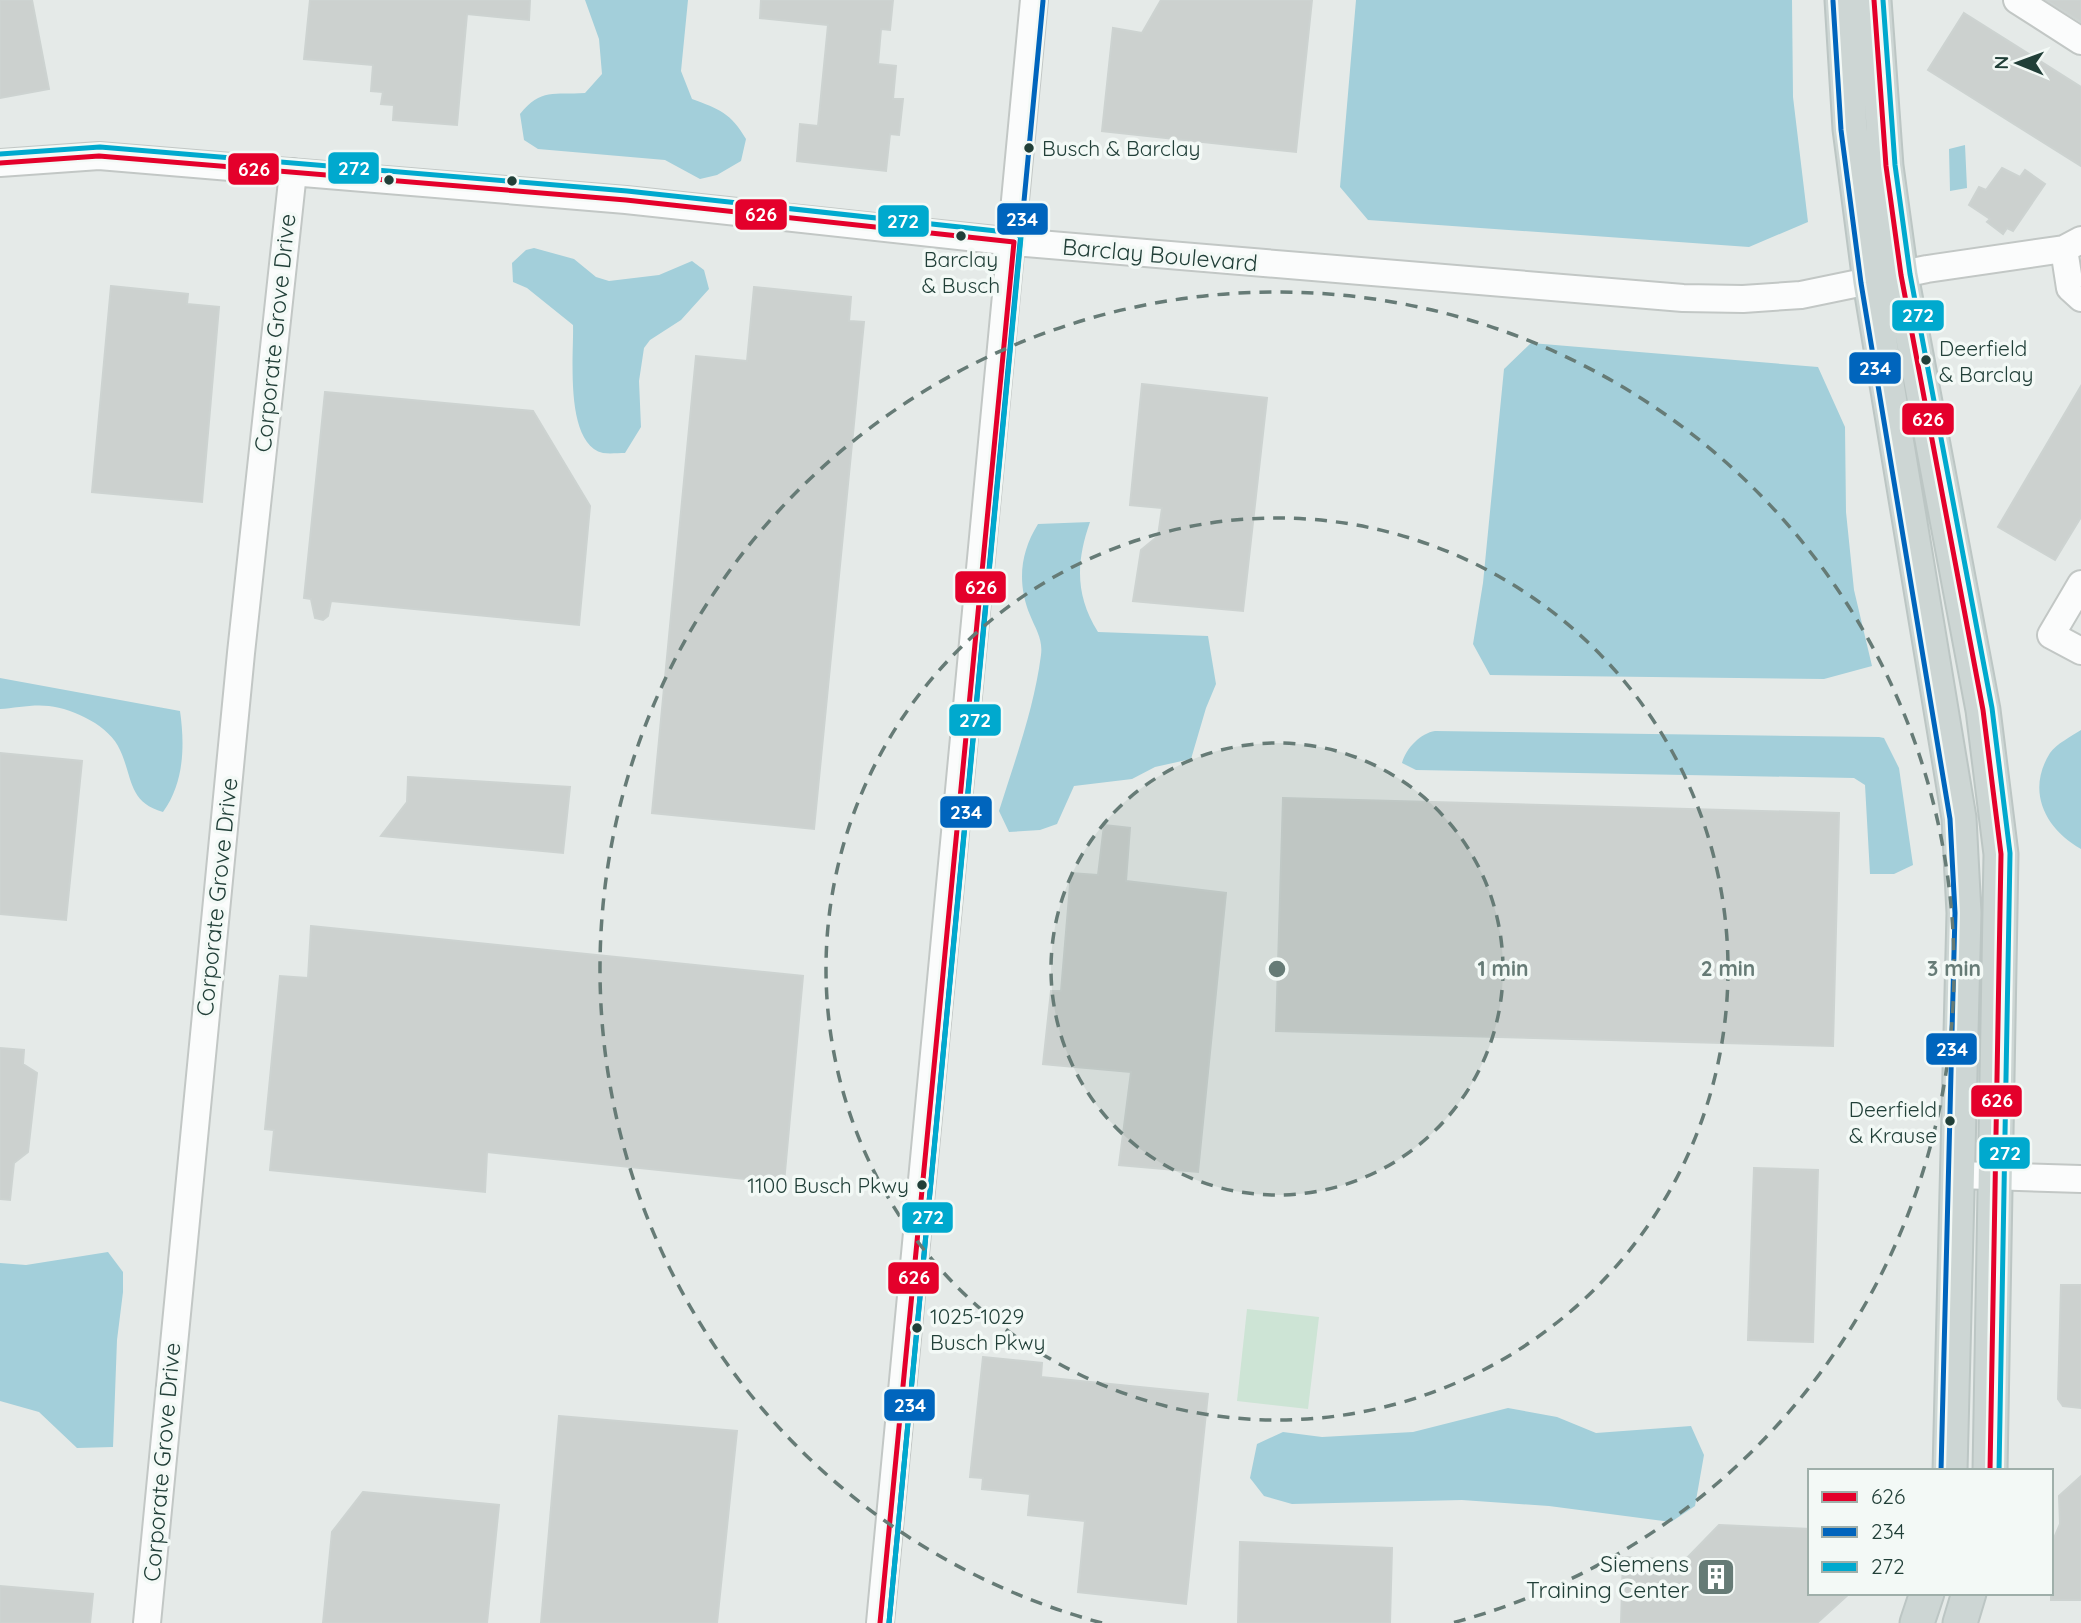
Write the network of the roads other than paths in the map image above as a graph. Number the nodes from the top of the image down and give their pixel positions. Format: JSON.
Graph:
{"nodes":[{"id":1,"x":1034,"y":0,"type":"edge"},
{"id":2,"x":1842,"y":0,"type":"edge"},
{"id":3,"x":1874,"y":0,"type":"edge"},
{"id":4,"x":2017,"y":0,"type":"edge"},
{"id":5,"x":2081,"y":41,"type":"edge"},
{"id":6,"x":0,"y":163,"type":"edge"},
{"id":7,"x":293,"y":172,"type":"junction"},
{"id":8,"x":1014,"y":242,"type":"junction"},
{"id":9,"x":2072,"y":245,"type":"edge"},
{"id":10,"x":1886,"y":279,"type":"junction"},
{"id":11,"x":2081,"y":298,"type":"edge"},
{"id":12,"x":2081,"y":584,"type":"edge"},
{"id":13,"x":2081,"y":651,"type":"edge"},
{"id":14,"x":1958,"y":1175,"type":"junction"},
{"id":15,"x":1997,"y":1177,"type":"junction"},
{"id":16,"x":2081,"y":1180,"type":"edge"},
{"id":17,"x":1950,"y":1469,"type":"edge"},
{"id":18,"x":1990,"y":1469,"type":"edge"},
{"id":19,"x":1926,"y":1595,"type":"edge"},
{"id":20,"x":1968,"y":1595,"type":"edge"},
{"id":21,"x":147,"y":1623,"type":"edge"},
{"id":22,"x":880,"y":1623,"type":"edge"},
{"id":23,"x":1917,"y":1623,"type":"edge"},
{"id":24,"x":1960,"y":1623,"type":"edge"}],
"edges":[{"from":1,"to":8,"type":"street"},
{"from":2,"to":10,"type":"main road"},
{"from":3,"to":10,"type":"main road"},
{"from":4,"to":5,"type":"street"},
{"from":6,"to":7,"type":"street","name":"Barclay Boulevard"},
{"from":7,"to":8,"type":"street","name":"Barclay Boulevard"},
{"from":7,"to":21,"type":"street","name":"Corporate Grove Drive"},
{"from":8,"to":10,"type":"street","name":"Barclay Boulevard"},
{"from":8,"to":22,"type":"street"},
{"from":9,"to":10,"type":"street","name":"Barclay Boulevard"},
{"from":9,"to":11,"type":"street"},
{"from":10,"to":14,"type":"main road"},
{"from":10,"to":15,"type":"main road"},
{"from":12,"to":13,"type":"street"},
{"from":14,"to":15,"type":"street"},
{"from":14,"to":17,"type":"main road"},
{"from":15,"to":16,"type":"street"},
{"from":15,"to":18,"type":"main road"},
{"from":19,"to":23,"type":"main road"},
{"from":20,"to":24,"type":"main road"}]}
